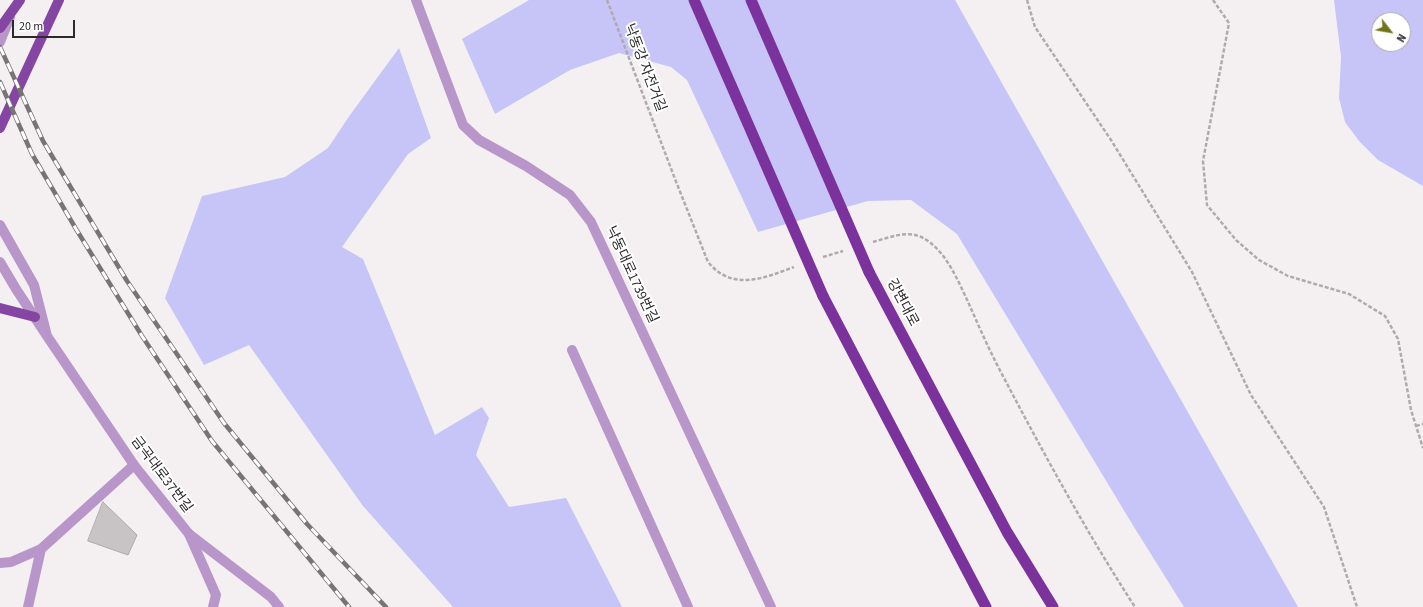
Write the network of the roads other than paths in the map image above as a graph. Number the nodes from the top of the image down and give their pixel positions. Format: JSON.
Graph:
{"nodes":[{"id":1,"x":59,"y":0,"type":"edge"},
{"id":2,"x":416,"y":0,"type":"edge"},
{"id":3,"x":694,"y":0,"type":"edge"},
{"id":4,"x":751,"y":0,"type":"edge"},
{"id":5,"x":17,"y":4,"type":"edge"},
{"id":6,"x":0,"y":28,"type":"edge"},
{"id":7,"x":0,"y":42,"type":"edge"},
{"id":8,"x":0,"y":128,"type":"edge"},
{"id":9,"x":0,"y":225,"type":"edge"},
{"id":10,"x":0,"y":262,"type":"edge"},
{"id":11,"x":0,"y":308,"type":"edge"},
{"id":12,"x":35,"y":317,"type":"junction"},
{"id":13,"x":47,"y":336,"type":"junction"},
{"id":14,"x":572,"y":350,"type":"dead end"},
{"id":15,"x":134,"y":465,"type":"junction"},
{"id":16,"x":189,"y":534,"type":"junction"},
{"id":17,"x":41,"y":549,"type":"junction"},
{"id":18,"x":0,"y":563,"type":"edge"},
{"id":19,"x":28,"y":607,"type":"edge"},
{"id":20,"x":213,"y":607,"type":"edge"},
{"id":21,"x":280,"y":607,"type":"edge"},
{"id":22,"x":688,"y":607,"type":"edge"},
{"id":23,"x":771,"y":607,"type":"edge"},
{"id":24,"x":986,"y":607,"type":"edge"},
{"id":25,"x":1053,"y":607,"type":"edge"}],
"edges":[{"from":1,"to":8,"type":"main road"},
{"from":2,"to":23,"type":"street","name":"낙동대로1739번길"},
{"from":3,"to":24,"type":"highway","bridge":true},
{"from":4,"to":25,"type":"highway","name":"강변대로","bridge":true},
{"from":5,"to":6,"type":"main road"},
{"from":5,"to":7,"type":"street"},
{"from":9,"to":13,"type":"street","name":"금곡대로37번길"},
{"from":10,"to":12,"type":"street","name":"금곡대로37번길"},
{"from":11,"to":12,"type":"main road"},
{"from":12,"to":13,"type":"street","name":"금곡대로37번길"},
{"from":13,"to":15,"type":"street","name":"금곡대로37번길"},
{"from":14,"to":22,"type":"street"},
{"from":15,"to":16,"type":"street","name":"금곡대로37번길"},
{"from":15,"to":17,"type":"street"},
{"from":16,"to":20,"type":"street"},
{"from":16,"to":21,"type":"street","name":"금곡대로37번길"},
{"from":17,"to":18,"type":"street"},
{"from":17,"to":19,"type":"street"}]}
